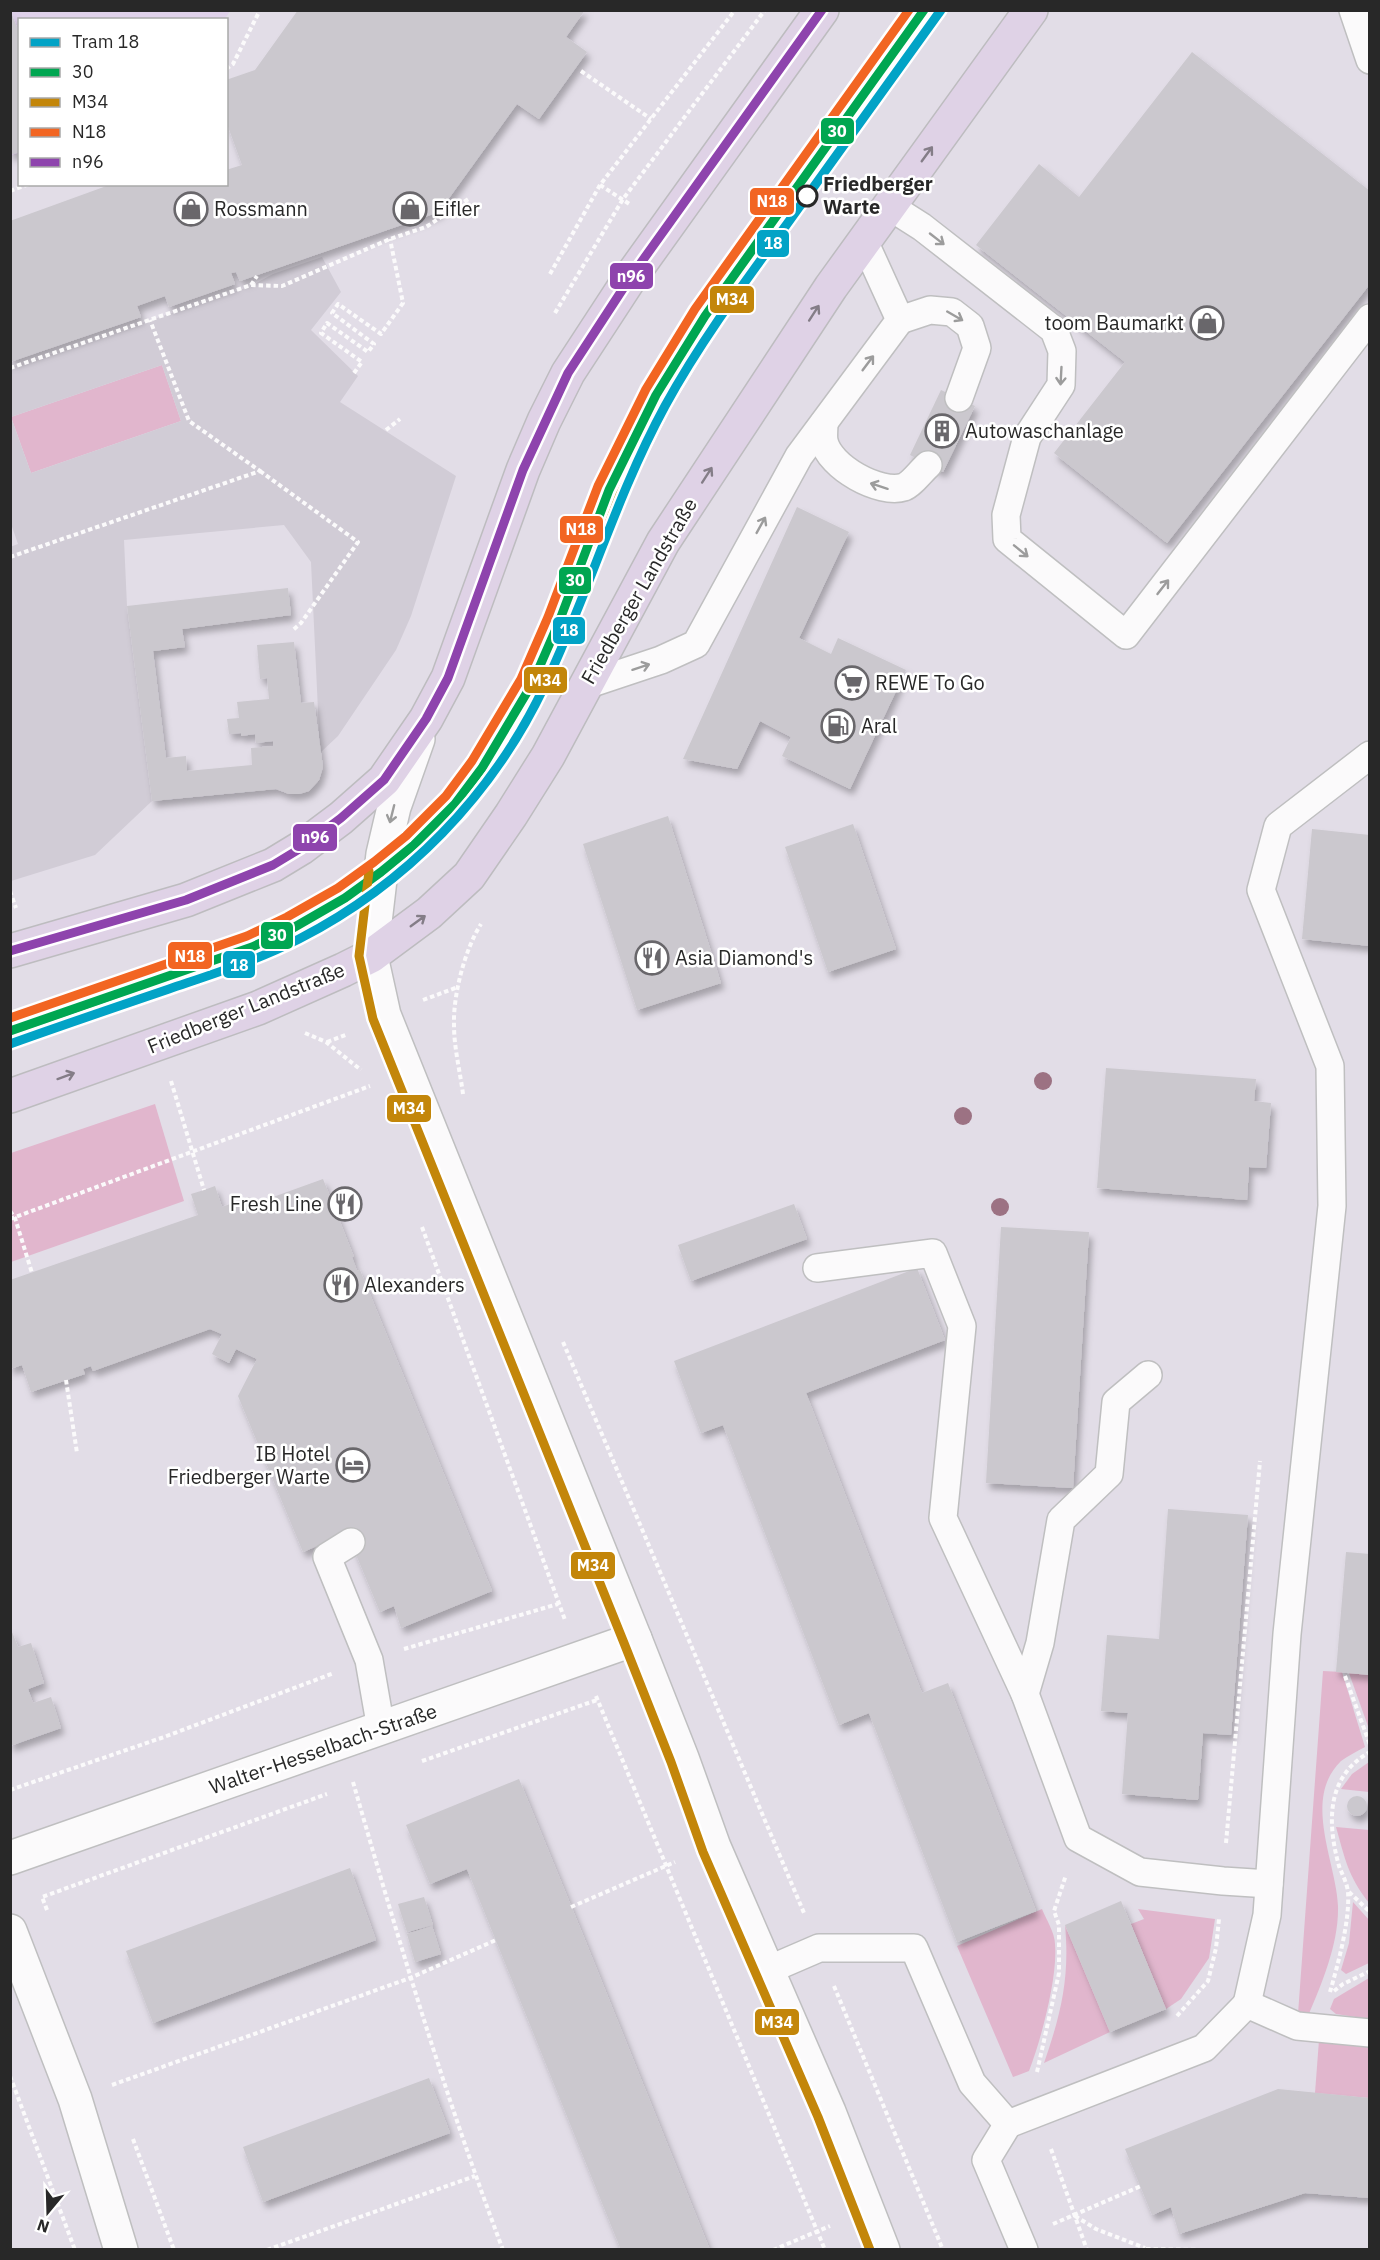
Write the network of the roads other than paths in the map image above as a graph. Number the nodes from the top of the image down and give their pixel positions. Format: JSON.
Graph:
{"nodes":[{"id":1,"x":822,"y":10,"type":"edge"},
{"id":2,"x":924,"y":10,"type":"edge"},
{"id":3,"x":1031,"y":10,"type":"edge"},
{"id":4,"x":1353,"y":10,"type":"edge"},
{"id":5,"x":1370,"y":60,"type":"edge"},
{"id":6,"x":889,"y":206,"type":"junction"},
{"id":7,"x":864,"y":241,"type":"junction"},
{"id":8,"x":1370,"y":318,"type":"edge"},
{"id":9,"x":900,"y":320,"type":"junction"},
{"id":10,"x":959,"y":398,"type":"dead end"},
{"id":11,"x":824,"y":423,"type":"junction"},
{"id":12,"x":928,"y":465,"type":"dead end"},
{"id":13,"x":585,"y":685,"type":"junction"},
{"id":14,"x":426,"y":719,"type":"junction"},
{"id":15,"x":1370,"y":755,"type":"edge"},
{"id":16,"x":381,"y":872,"type":"junction"},
{"id":17,"x":10,"y":951,"type":"edge"},
{"id":18,"x":371,"y":956,"type":"junction"},
{"id":19,"x":10,"y":1031,"type":"edge"},
{"id":20,"x":10,"y":1096,"type":"edge"},
{"id":21,"x":817,"y":1268,"type":"dead end"},
{"id":22,"x":1148,"y":1375,"type":"dead end"},
{"id":23,"x":351,"y":1542,"type":"dead end"},
{"id":24,"x":635,"y":1639,"type":"junction"},
{"id":25,"x":1025,"y":1694,"type":"junction"},
{"id":26,"x":381,"y":1729,"type":"junction"},
{"id":27,"x":10,"y":1858,"type":"edge"},
{"id":28,"x":1269,"y":1884,"type":"junction"},
{"id":29,"x":10,"y":1931,"type":"edge"},
{"id":30,"x":768,"y":1970,"type":"junction"},
{"id":31,"x":1247,"y":2004,"type":"junction"},
{"id":32,"x":1370,"y":2033,"type":"edge"},
{"id":33,"x":1008,"y":2124,"type":"junction"},
{"id":34,"x":1022,"y":2244,"type":"edge"},
{"id":35,"x":121,"y":2250,"type":"edge"},
{"id":36,"x":883,"y":2250,"type":"edge"}],
"edges":[{"from":1,"to":14,"type":"main road"},
{"from":2,"to":16,"type":"lane"},
{"from":6,"to":3,"type":"main road","name":"Friedberger Landstraße","one_way":true},
{"from":4,"to":5,"type":"lane"},
{"from":6,"to":7,"type":"main road","name":"Friedberger Landstraße"},
{"from":6,"to":8,"type":"lane","one_way":true},
{"from":7,"to":9,"type":"lane"},
{"from":13,"to":7,"type":"main road","name":"Friedberger Landstraße","one_way":true},
{"from":9,"to":10,"type":"lane","one_way":true},
{"from":11,"to":9,"type":"lane","one_way":true},
{"from":12,"to":11,"type":"lane","one_way":true},
{"from":13,"to":11,"type":"lane","one_way":true},
{"from":18,"to":13,"type":"main road","name":"Friedberger Landstraße","one_way":true},
{"from":14,"to":16,"type":"street","one_way":true},
{"from":14,"to":17,"type":"main road"},
{"from":15,"to":28,"type":"lane"},
{"from":16,"to":18,"type":"street"},
{"from":16,"to":19,"type":"lane"},
{"from":20,"to":18,"type":"main road","name":"Friedberger Landstraße","one_way":true},
{"from":18,"to":24,"type":"street"},
{"from":21,"to":25,"type":"lane"},
{"from":22,"to":25,"type":"lane"},
{"from":23,"to":26,"type":"lane"},
{"from":24,"to":26,"type":"street","name":"Walter-Hesselbach-Straße"},
{"from":24,"to":30,"type":"street"},
{"from":25,"to":28,"type":"lane"},
{"from":26,"to":27,"type":"street","name":"Walter-Hesselbach-Straße"},
{"from":28,"to":31,"type":"lane"},
{"from":29,"to":35,"type":"street"},
{"from":30,"to":33,"type":"lane"},
{"from":30,"to":36,"type":"street"},
{"from":31,"to":32,"type":"lane"},
{"from":31,"to":33,"type":"lane"},
{"from":33,"to":34,"type":"lane"}]}
